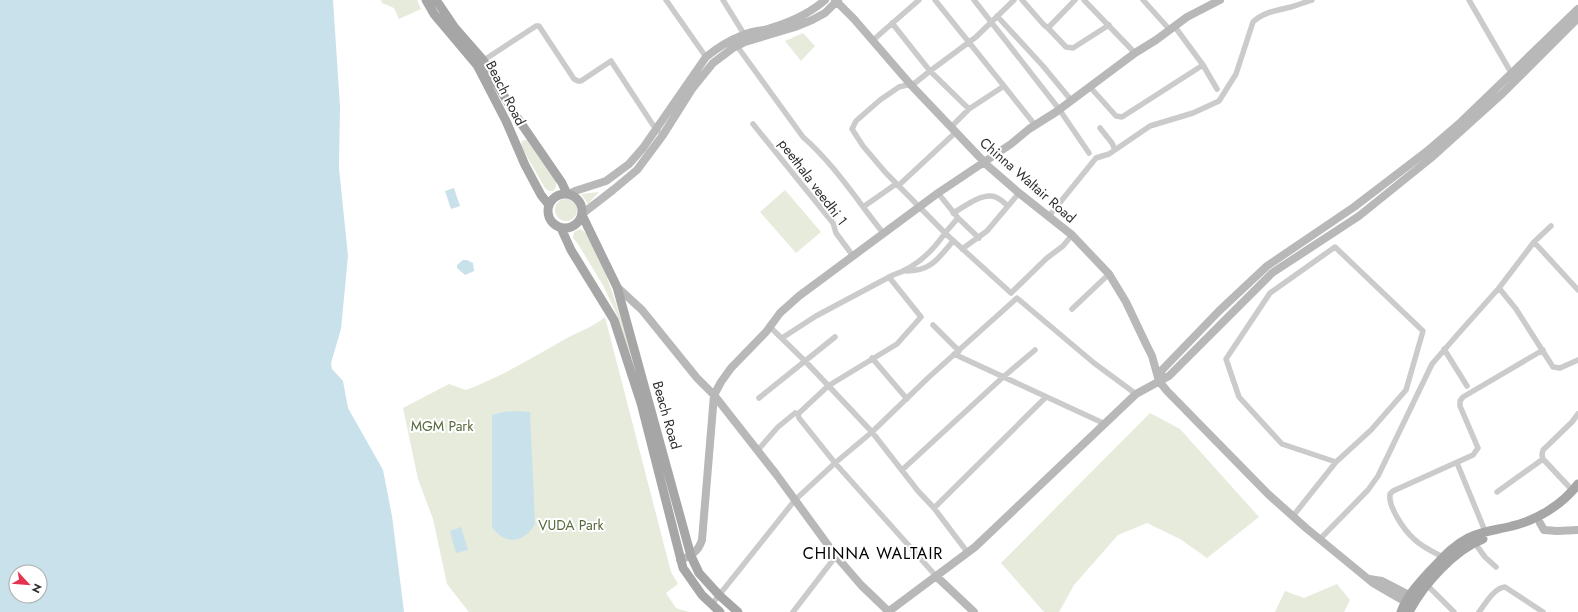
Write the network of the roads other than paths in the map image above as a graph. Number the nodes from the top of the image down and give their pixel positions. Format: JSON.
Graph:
{"nodes":[{"id":1,"x":426,"y":0,"type":"edge"},
{"id":2,"x":436,"y":0,"type":"edge"},
{"id":3,"x":666,"y":0,"type":"edge"},
{"id":4,"x":723,"y":0,"type":"edge"},
{"id":5,"x":825,"y":0,"type":"edge"},
{"id":6,"x":919,"y":0,"type":"edge"},
{"id":7,"x":935,"y":0,"type":"edge"},
{"id":8,"x":974,"y":0,"type":"edge"},
{"id":9,"x":1014,"y":0,"type":"edge"},
{"id":10,"x":1022,"y":0,"type":"edge"},
{"id":11,"x":1075,"y":0,"type":"edge"},
{"id":12,"x":1084,"y":0,"type":"edge"},
{"id":13,"x":1144,"y":0,"type":"edge"},
{"id":14,"x":1220,"y":0,"type":"edge"},
{"id":15,"x":1312,"y":0,"type":"edge"},
{"id":16,"x":1469,"y":0,"type":"edge"},
{"id":17,"x":837,"y":1,"type":"edge"},
{"id":18,"x":1207,"y":3,"type":"edge"},
{"id":19,"x":1578,"y":8,"type":"edge"},
{"id":20,"x":997,"y":16,"type":"junction"},
{"id":21,"x":1578,"y":18,"type":"edge"},
{"id":22,"x":991,"y":21,"type":"junction"},
{"id":23,"x":892,"y":23,"type":"junction"},
{"id":24,"x":1109,"y":25,"type":"junction"},
{"id":25,"x":1048,"y":28,"type":"junction"},
{"id":26,"x":1172,"y":28,"type":"junction"},
{"id":27,"x":744,"y":34,"type":"junction"},
{"id":28,"x":1555,"y":35,"type":"junction"},
{"id":29,"x":872,"y":40,"type":"junction"},
{"id":30,"x":969,"y":42,"type":"junction"},
{"id":31,"x":737,"y":46,"type":"junction"},
{"id":32,"x":1135,"y":52,"type":"junction"},
{"id":33,"x":706,"y":57,"type":"junction"},
{"id":34,"x":480,"y":63,"type":"junction"},
{"id":35,"x":1203,"y":65,"type":"junction"},
{"id":36,"x":930,"y":71,"type":"junction"},
{"id":37,"x":1513,"y":77,"type":"junction"},
{"id":38,"x":911,"y":85,"type":"junction"},
{"id":39,"x":1004,"y":86,"type":"junction"},
{"id":40,"x":1090,"y":87,"type":"junction"},
{"id":41,"x":1217,"y":89,"type":"dead end"},
{"id":42,"x":1071,"y":100,"type":"junction"},
{"id":43,"x":968,"y":109,"type":"junction"},
{"id":44,"x":1059,"y":109,"type":"junction"},
{"id":45,"x":753,"y":124,"type":"dead end"},
{"id":46,"x":1035,"y":125,"type":"junction"},
{"id":47,"x":1100,"y":128,"type":"dead end"},
{"id":48,"x":656,"y":129,"type":"junction"},
{"id":49,"x":953,"y":129,"type":"junction"},
{"id":50,"x":663,"y":136,"type":"junction"},
{"id":51,"x":1115,"y":150,"type":"junction"},
{"id":52,"x":1089,"y":153,"type":"dead end"},
{"id":53,"x":985,"y":161,"type":"junction"},
{"id":54,"x":897,"y":185,"type":"junction"},
{"id":55,"x":938,"y":193,"type":"junction"},
{"id":56,"x":1019,"y":193,"type":"junction"},
{"id":57,"x":568,"y":194,"type":"junction"},
{"id":58,"x":549,"y":205,"type":"junction"},
{"id":59,"x":1008,"y":206,"type":"junction"},
{"id":60,"x":863,"y":207,"type":"junction"},
{"id":61,"x":920,"y":207,"type":"junction"},
{"id":62,"x":954,"y":212,"type":"junction"},
{"id":63,"x":582,"y":214,"type":"junction"},
{"id":64,"x":1049,"y":216,"type":"junction"},
{"id":65,"x":958,"y":218,"type":"junction"},
{"id":66,"x":1550,"y":226,"type":"dead end"},
{"id":67,"x":561,"y":228,"type":"junction"},
{"id":68,"x":945,"y":233,"type":"junction"},
{"id":69,"x":884,"y":234,"type":"junction"},
{"id":70,"x":1072,"y":235,"type":"junction"},
{"id":71,"x":979,"y":238,"type":"junction"},
{"id":72,"x":953,"y":241,"type":"junction"},
{"id":73,"x":1534,"y":242,"type":"junction"},
{"id":74,"x":962,"y":249,"type":"junction"},
{"id":75,"x":853,"y":256,"type":"junction"},
{"id":76,"x":906,"y":271,"type":"junction"},
{"id":77,"x":1109,"y":274,"type":"junction"},
{"id":78,"x":888,"y":277,"type":"junction"},
{"id":79,"x":617,"y":287,"type":"junction"},
{"id":80,"x":1499,"y":288,"type":"junction"},
{"id":81,"x":1578,"y":290,"type":"edge"},
{"id":82,"x":1011,"y":293,"type":"junction"},
{"id":83,"x":1017,"y":298,"type":"junction"},
{"id":84,"x":1072,"y":309,"type":"dead end"},
{"id":85,"x":933,"y":324,"type":"dead end"},
{"id":86,"x":769,"y":326,"type":"junction"},
{"id":87,"x":836,"y":337,"type":"dead end"},
{"id":88,"x":782,"y":338,"type":"junction"},
{"id":89,"x":1444,"y":349,"type":"junction"},
{"id":90,"x":1035,"y":350,"type":"dead end"},
{"id":91,"x":1543,"y":350,"type":"junction"},
{"id":92,"x":956,"y":353,"type":"junction"},
{"id":93,"x":872,"y":358,"type":"junction"},
{"id":94,"x":1578,"y":360,"type":"edge"},
{"id":95,"x":806,"y":362,"type":"junction"},
{"id":96,"x":1002,"y":378,"type":"junction"},
{"id":97,"x":1159,"y":381,"type":"junction"},
{"id":98,"x":828,"y":386,"type":"junction"},
{"id":99,"x":1467,"y":386,"type":"dead end"},
{"id":100,"x":1136,"y":394,"type":"junction"},
{"id":101,"x":714,"y":395,"type":"junction"},
{"id":102,"x":759,"y":398,"type":"dead end"},
{"id":103,"x":1045,"y":398,"type":"junction"},
{"id":104,"x":907,"y":399,"type":"junction"},
{"id":105,"x":795,"y":413,"type":"dead end"},
{"id":106,"x":1578,"y":414,"type":"edge"},
{"id":107,"x":1103,"y":424,"type":"junction"},
{"id":108,"x":872,"y":432,"type":"junction"},
{"id":109,"x":757,"y":451,"type":"junction"},
{"id":110,"x":1543,"y":459,"type":"junction"},
{"id":111,"x":1336,"y":462,"type":"junction"},
{"id":112,"x":835,"y":463,"type":"junction"},
{"id":113,"x":1457,"y":463,"type":"junction"},
{"id":114,"x":902,"y":470,"type":"junction"},
{"id":115,"x":1576,"y":490,"type":"edge"},
{"id":116,"x":1497,"y":492,"type":"dead end"},
{"id":117,"x":795,"y":500,"type":"junction"},
{"id":118,"x":934,"y":508,"type":"junction"},
{"id":119,"x":1293,"y":516,"type":"junction"},
{"id":120,"x":1538,"y":520,"type":"junction"},
{"id":121,"x":1578,"y":530,"type":"edge"},
{"id":122,"x":1485,"y":532,"type":"junction"},
{"id":123,"x":1320,"y":539,"type":"junction"},
{"id":124,"x":1474,"y":542,"type":"junction"},
{"id":125,"x":968,"y":553,"type":"junction"},
{"id":126,"x":691,"y":556,"type":"junction"},
{"id":127,"x":836,"y":556,"type":"junction"},
{"id":128,"x":1443,"y":557,"type":"junction"},
{"id":129,"x":680,"y":560,"type":"junction"},
{"id":130,"x":1496,"y":567,"type":"dead end"},
{"id":131,"x":1435,"y":570,"type":"junction"},
{"id":132,"x":936,"y":576,"type":"junction"},
{"id":133,"x":1424,"y":582,"type":"junction"},
{"id":134,"x":719,"y":595,"type":"junction"},
{"id":135,"x":1410,"y":603,"type":"edge"},
{"id":136,"x":712,"y":604,"type":"junction"},
{"id":137,"x":720,"y":612,"type":"edge"},
{"id":138,"x":738,"y":612,"type":"edge"},
{"id":139,"x":793,"y":612,"type":"edge"},
{"id":140,"x":888,"y":612,"type":"edge"},
{"id":141,"x":974,"y":612,"type":"edge"},
{"id":142,"x":1401,"y":612,"type":"edge"},
{"id":143,"x":1454,"y":612,"type":"edge"},
{"id":144,"x":1479,"y":612,"type":"edge"},
{"id":145,"x":1543,"y":612,"type":"edge"}],
"edges":[{"from":1,"to":34,"type":"main road","name":"Beach Road"},
{"from":2,"to":34,"type":"main road","name":"Beach Road"},
{"from":3,"to":33,"type":"street"},
{"from":4,"to":27,"type":"street"},
{"from":5,"to":27,"type":"street"},
{"from":6,"to":23,"type":"street"},
{"from":7,"to":30,"type":"street"},
{"from":8,"to":22,"type":"street"},
{"from":9,"to":20,"type":"street"},
{"from":10,"to":25,"type":"street"},
{"from":11,"to":25,"type":"street"},
{"from":12,"to":24,"type":"street"},
{"from":13,"to":26,"type":"street"},
{"from":14,"to":18,"type":"street"},
{"from":15,"to":51,"type":"street"},
{"from":16,"to":37,"type":"street"},
{"from":17,"to":29,"type":"street","name":"Chinna Waltair Road"},
{"from":17,"to":31,"type":"street"},
{"from":18,"to":26,"type":"street"},
{"from":19,"to":28,"type":"street"},
{"from":20,"to":22,"type":"street"},
{"from":20,"to":42,"type":"street"},
{"from":21,"to":28,"type":"street"},
{"from":22,"to":30,"type":"street"},
{"from":22,"to":44,"type":"street"},
{"from":23,"to":29,"type":"street"},
{"from":23,"to":36,"type":"street"},
{"from":24,"to":25,"type":"street"},
{"from":24,"to":32,"type":"street"},
{"from":26,"to":32,"type":"street"},
{"from":26,"to":35,"type":"street"},
{"from":27,"to":33,"type":"street"},
{"from":28,"to":37,"type":"street"},
{"from":29,"to":38,"type":"street","name":"Chinna Waltair Road"},
{"from":30,"to":36,"type":"street"},
{"from":30,"to":39,"type":"street"},
{"from":31,"to":50,"type":"street"},
{"from":31,"to":60,"type":"street"},
{"from":32,"to":40,"type":"street"},
{"from":33,"to":48,"type":"street"},
{"from":34,"to":48,"type":"street"},
{"from":34,"to":57,"type":"main road","name":"Beach Road"},
{"from":34,"to":58,"type":"main road","name":"Beach Road"},
{"from":35,"to":40,"type":"street"},
{"from":35,"to":41,"type":"street"},
{"from":36,"to":38,"type":"street"},
{"from":36,"to":43,"type":"street"},
{"from":37,"to":97,"type":"street"},
{"from":38,"to":49,"type":"street","name":"Chinna Waltair Road"},
{"from":38,"to":54,"type":"street"},
{"from":39,"to":43,"type":"street"},
{"from":39,"to":46,"type":"street"},
{"from":40,"to":42,"type":"street"},
{"from":42,"to":44,"type":"street"},
{"from":43,"to":49,"type":"street"},
{"from":44,"to":46,"type":"street"},
{"from":44,"to":52,"type":"street"},
{"from":45,"to":75,"type":"street","name":"peethala veedhi 1"},
{"from":46,"to":53,"type":"street"},
{"from":47,"to":51,"type":"street"},
{"from":48,"to":50,"type":"street"},
{"from":48,"to":57,"type":"street"},
{"from":49,"to":53,"type":"street","name":"Chinna Waltair Road"},
{"from":49,"to":54,"type":"street"},
{"from":50,"to":63,"type":"street"},
{"from":51,"to":64,"type":"street"},
{"from":53,"to":55,"type":"street"},
{"from":53,"to":56,"type":"street","name":"Chinna Waltair Road"},
{"from":54,"to":60,"type":"street"},
{"from":54,"to":61,"type":"street"},
{"from":55,"to":61,"type":"street"},
{"from":55,"to":62,"type":"street"},
{"from":56,"to":59,"type":"street"},
{"from":56,"to":64,"type":"street","name":"Chinna Waltair Road"},
{"from":57,"to":58,"type":"main road"},
{"from":57,"to":63,"type":"main road"},
{"from":58,"to":67,"type":"main road"},
{"from":59,"to":62,"type":"street"},
{"from":59,"to":71,"type":"street"},
{"from":60,"to":69,"type":"street"},
{"from":61,"to":68,"type":"street"},
{"from":61,"to":69,"type":"street"},
{"from":62,"to":65,"type":"street"},
{"from":63,"to":67,"type":"main road"},
{"from":63,"to":79,"type":"main road","name":"Beach Road"},
{"from":64,"to":70,"type":"street","name":"Chinna Waltair Road"},
{"from":65,"to":68,"type":"street"},
{"from":65,"to":71,"type":"street"},
{"from":66,"to":73,"type":"street"},
{"from":67,"to":129,"type":"main road","name":"Beach Road"},
{"from":68,"to":72,"type":"street"},
{"from":68,"to":76,"type":"street"},
{"from":69,"to":75,"type":"street"},
{"from":70,"to":77,"type":"street","name":"Chinna Waltair Road"},
{"from":70,"to":82,"type":"street"},
{"from":71,"to":74,"type":"street"},
{"from":72,"to":74,"type":"street"},
{"from":72,"to":76,"type":"street"},
{"from":73,"to":80,"type":"street"},
{"from":73,"to":81,"type":"street"},
{"from":74,"to":82,"type":"street"},
{"from":75,"to":86,"type":"street"},
{"from":76,"to":78,"type":"street"},
{"from":77,"to":84,"type":"street"},
{"from":77,"to":97,"type":"street","name":"Chinna Waltair Road"},
{"from":78,"to":88,"type":"street"},
{"from":78,"to":93,"type":"street"},
{"from":79,"to":101,"type":"street"},
{"from":79,"to":126,"type":"main road","name":"Beach Road"},
{"from":80,"to":89,"type":"street"},
{"from":80,"to":91,"type":"street"},
{"from":82,"to":83,"type":"street"},
{"from":83,"to":92,"type":"street"},
{"from":83,"to":100,"type":"street"},
{"from":85,"to":92,"type":"street"},
{"from":86,"to":88,"type":"street"},
{"from":86,"to":101,"type":"street"},
{"from":87,"to":95,"type":"street"},
{"from":88,"to":95,"type":"street"},
{"from":89,"to":99,"type":"street"},
{"from":89,"to":123,"type":"street"},
{"from":90,"to":96,"type":"street"},
{"from":91,"to":94,"type":"street"},
{"from":91,"to":113,"type":"street"},
{"from":92,"to":96,"type":"street"},
{"from":92,"to":104,"type":"street"},
{"from":93,"to":98,"type":"street"},
{"from":93,"to":104,"type":"street"},
{"from":95,"to":98,"type":"street"},
{"from":95,"to":102,"type":"street"},
{"from":96,"to":103,"type":"street"},
{"from":96,"to":114,"type":"street"},
{"from":97,"to":100,"type":"street"},
{"from":97,"to":119,"type":"street"},
{"from":98,"to":108,"type":"street"},
{"from":98,"to":112,"type":"street"},
{"from":100,"to":107,"type":"street"},
{"from":101,"to":109,"type":"street"},
{"from":101,"to":126,"type":"street"},
{"from":103,"to":107,"type":"street"},
{"from":103,"to":118,"type":"street"},
{"from":104,"to":108,"type":"street"},
{"from":105,"to":109,"type":"street"},
{"from":106,"to":110,"type":"street"},
{"from":107,"to":125,"type":"street"},
{"from":108,"to":112,"type":"street"},
{"from":108,"to":114,"type":"street"},
{"from":109,"to":117,"type":"street"},
{"from":110,"to":115,"type":"street"},
{"from":110,"to":116,"type":"street"},
{"from":111,"to":111,"type":"street"},
{"from":111,"to":119,"type":"street"},
{"from":112,"to":117,"type":"street"},
{"from":112,"to":132,"type":"street"},
{"from":113,"to":122,"type":"street"},
{"from":113,"to":128,"type":"street"},
{"from":114,"to":118,"type":"street"},
{"from":115,"to":120,"type":"main road"},
{"from":117,"to":127,"type":"street"},
{"from":117,"to":134,"type":"street"},
{"from":118,"to":125,"type":"street"},
{"from":119,"to":123,"type":"street"},
{"from":120,"to":121,"type":"street"},
{"from":120,"to":122,"type":"main road"},
{"from":120,"to":124,"type":"main road"},
{"from":122,"to":128,"type":"main road"},
{"from":123,"to":135,"type":"street"},
{"from":124,"to":130,"type":"street"},
{"from":124,"to":131,"type":"main road"},
{"from":125,"to":132,"type":"street"},
{"from":126,"to":129,"type":"street"},
{"from":126,"to":134,"type":"main road","name":"Beach Road"},
{"from":127,"to":139,"type":"street"},
{"from":127,"to":140,"type":"street"},
{"from":128,"to":131,"type":"main road"},
{"from":129,"to":136,"type":"main road","name":"Beach Road"},
{"from":131,"to":133,"type":"main road"},
{"from":132,"to":140,"type":"street"},
{"from":132,"to":141,"type":"street"},
{"from":133,"to":135,"type":"main road"},
{"from":133,"to":143,"type":"street"},
{"from":134,"to":136,"type":"street"},
{"from":134,"to":138,"type":"main road","name":"Beach Road"},
{"from":135,"to":142,"type":"main road"},
{"from":136,"to":137,"type":"main road","name":"Beach Road"},
{"from":144,"to":145,"type":"street"}]}
